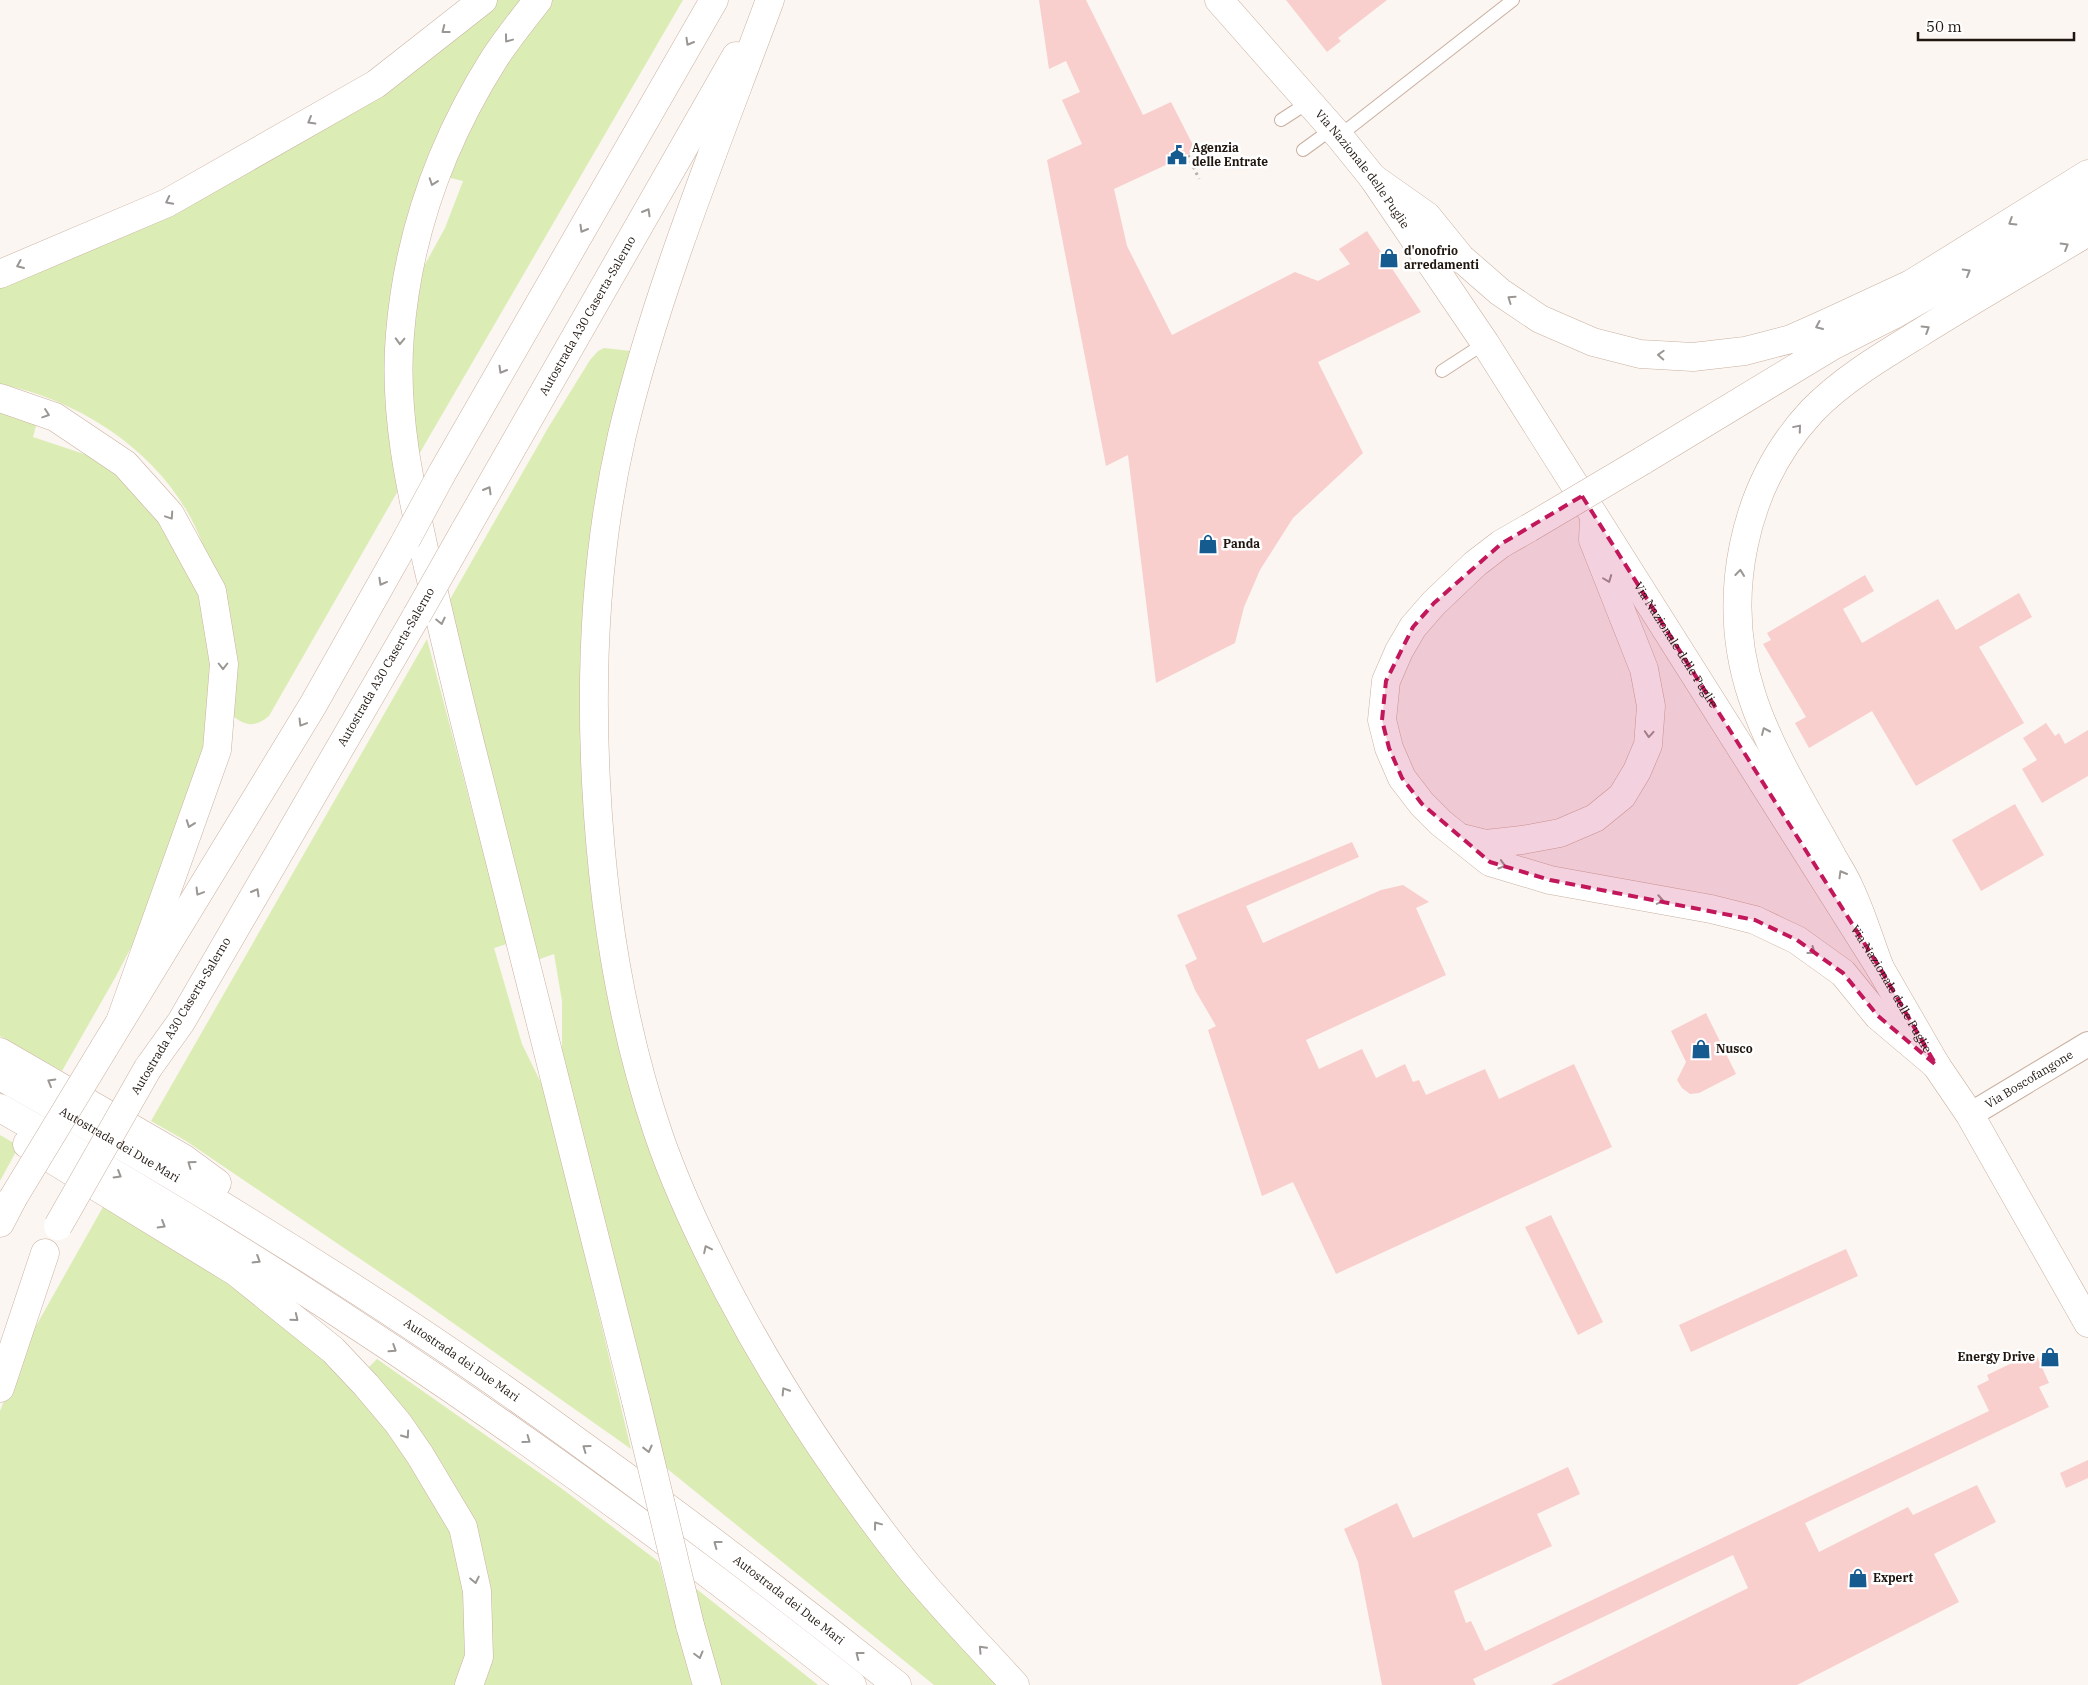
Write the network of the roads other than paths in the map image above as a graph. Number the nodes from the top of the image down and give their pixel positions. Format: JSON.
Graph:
{"nodes":[{"id":1,"x":483,"y":0,"type":"edge"},
{"id":2,"x":538,"y":0,"type":"edge"},
{"id":3,"x":714,"y":0,"type":"edge"},
{"id":4,"x":769,"y":0,"type":"edge"},
{"id":5,"x":1219,"y":0,"type":"edge"},
{"id":6,"x":1513,"y":0,"type":"edge"},
{"id":7,"x":1309,"y":102,"type":"junction"},
{"id":8,"x":1281,"y":120,"type":"dead end"},
{"id":9,"x":1336,"y":133,"type":"junction"},
{"id":10,"x":1303,"y":150,"type":"dead end"},
{"id":11,"x":1373,"y":178,"type":"junction"},
{"id":12,"x":2087,"y":183,"type":"edge"},
{"id":13,"x":2088,"y":232,"type":"edge"},
{"id":14,"x":0,"y":274,"type":"edge"},
{"id":15,"x":1911,"y":284,"type":"junction"},
{"id":16,"x":1485,"y":343,"type":"junction"},
{"id":17,"x":1832,"y":346,"type":"junction"},
{"id":18,"x":1442,"y":370,"type":"dead end"},
{"id":19,"x":0,"y":398,"type":"edge"},
{"id":20,"x":1594,"y":516,"type":"junction"},
{"id":21,"x":1462,"y":838,"type":"junction"},
{"id":22,"x":1880,"y":968,"type":"junction"},
{"id":23,"x":121,"y":1019,"type":"junction"},
{"id":24,"x":2088,"y":1044,"type":"edge"},
{"id":25,"x":0,"y":1052,"type":"edge"},
{"id":26,"x":1936,"y":1065,"type":"junction"},
{"id":27,"x":0,"y":1076,"type":"edge"},
{"id":28,"x":0,"y":1108,"type":"edge"},
{"id":29,"x":1970,"y":1115,"type":"junction"},
{"id":30,"x":0,"y":1128,"type":"edge"},
{"id":31,"x":0,"y":1223,"type":"edge"},
{"id":32,"x":45,"y":1252,"type":"junction"},
{"id":33,"x":2088,"y":1323,"type":"edge"},
{"id":34,"x":0,"y":1331,"type":"edge"},
{"id":35,"x":457,"y":1357,"type":"junction"},
{"id":36,"x":0,"y":1388,"type":"edge"},
{"id":37,"x":469,"y":1685,"type":"edge"},
{"id":38,"x":707,"y":1685,"type":"edge"},
{"id":39,"x":852,"y":1685,"type":"edge"},
{"id":40,"x":897,"y":1685,"type":"edge"},
{"id":41,"x":1015,"y":1685,"type":"edge"}],
"edges":[{"from":1,"to":14,"type":"main road","one_way":true},
{"from":2,"to":38,"type":"main road","one_way":true,"bridge":true},
{"from":3,"to":23,"type":"main road","one_way":true,"bridge":true},
{"from":32,"to":4,"type":"main road","name":"Autostrada A30 Caserta-Salerno","one_way":true,"bridge":true},
{"from":41,"to":4,"type":"main road","one_way":true},
{"from":5,"to":7,"type":"main road","name":"Via Nazionale delle Puglie"},
{"from":6,"to":9,"type":"lane"},
{"from":7,"to":8,"type":"lane"},
{"from":7,"to":9,"type":"main road","name":"Via Nazionale delle Puglie"},
{"from":9,"to":10,"type":"lane"},
{"from":9,"to":11,"type":"main road","name":"Via Nazionale delle Puglie"},
{"from":15,"to":11,"type":"main road","one_way":true},
{"from":11,"to":16,"type":"main road","name":"Via Nazionale delle Puglie"},
{"from":12,"to":15,"type":"main road","one_way":true},
{"from":17,"to":12,"type":"main road","one_way":true},
{"from":22,"to":13,"type":"main road","one_way":true},
{"from":15,"to":17,"type":"main road"},
{"from":16,"to":18,"type":"lane"},
{"from":16,"to":20,"type":"main road","name":"Via Nazionale delle Puglie"},
{"from":17,"to":21,"type":"main road","bridge":true},
{"from":19,"to":23,"type":"main road","one_way":true},
{"from":20,"to":21,"type":"main road","one_way":true},
{"from":20,"to":22,"type":"main road","name":"Via Nazionale delle Puglie"},
{"from":21,"to":26,"type":"main road","one_way":true},
{"from":22,"to":26,"type":"main road","name":"Via Nazionale delle Puglie"},
{"from":23,"to":31,"type":"main road","bridge":true},
{"from":24,"to":29,"type":"street","name":"Via Boscofangone"},
{"from":35,"to":25,"type":"main road","one_way":true},
{"from":26,"to":29,"type":"main road","name":"Via Nazionale delle Puglie"},
{"from":27,"to":35,"type":"main road","name":"Autostrada dei Due Mari"},
{"from":28,"to":39,"type":"main road","one_way":true},
{"from":29,"to":33,"type":"main road","name":"Via Nazionale delle Puglie"},
{"from":30,"to":37,"type":"main road","one_way":true},
{"from":32,"to":34,"type":"main road","name":"Autostrada A30 Caserta-Salerno"},
{"from":32,"to":36,"type":"main road"},
{"from":40,"to":35,"type":"main road","name":"Autostrada dei Due Mari","one_way":true}]}
